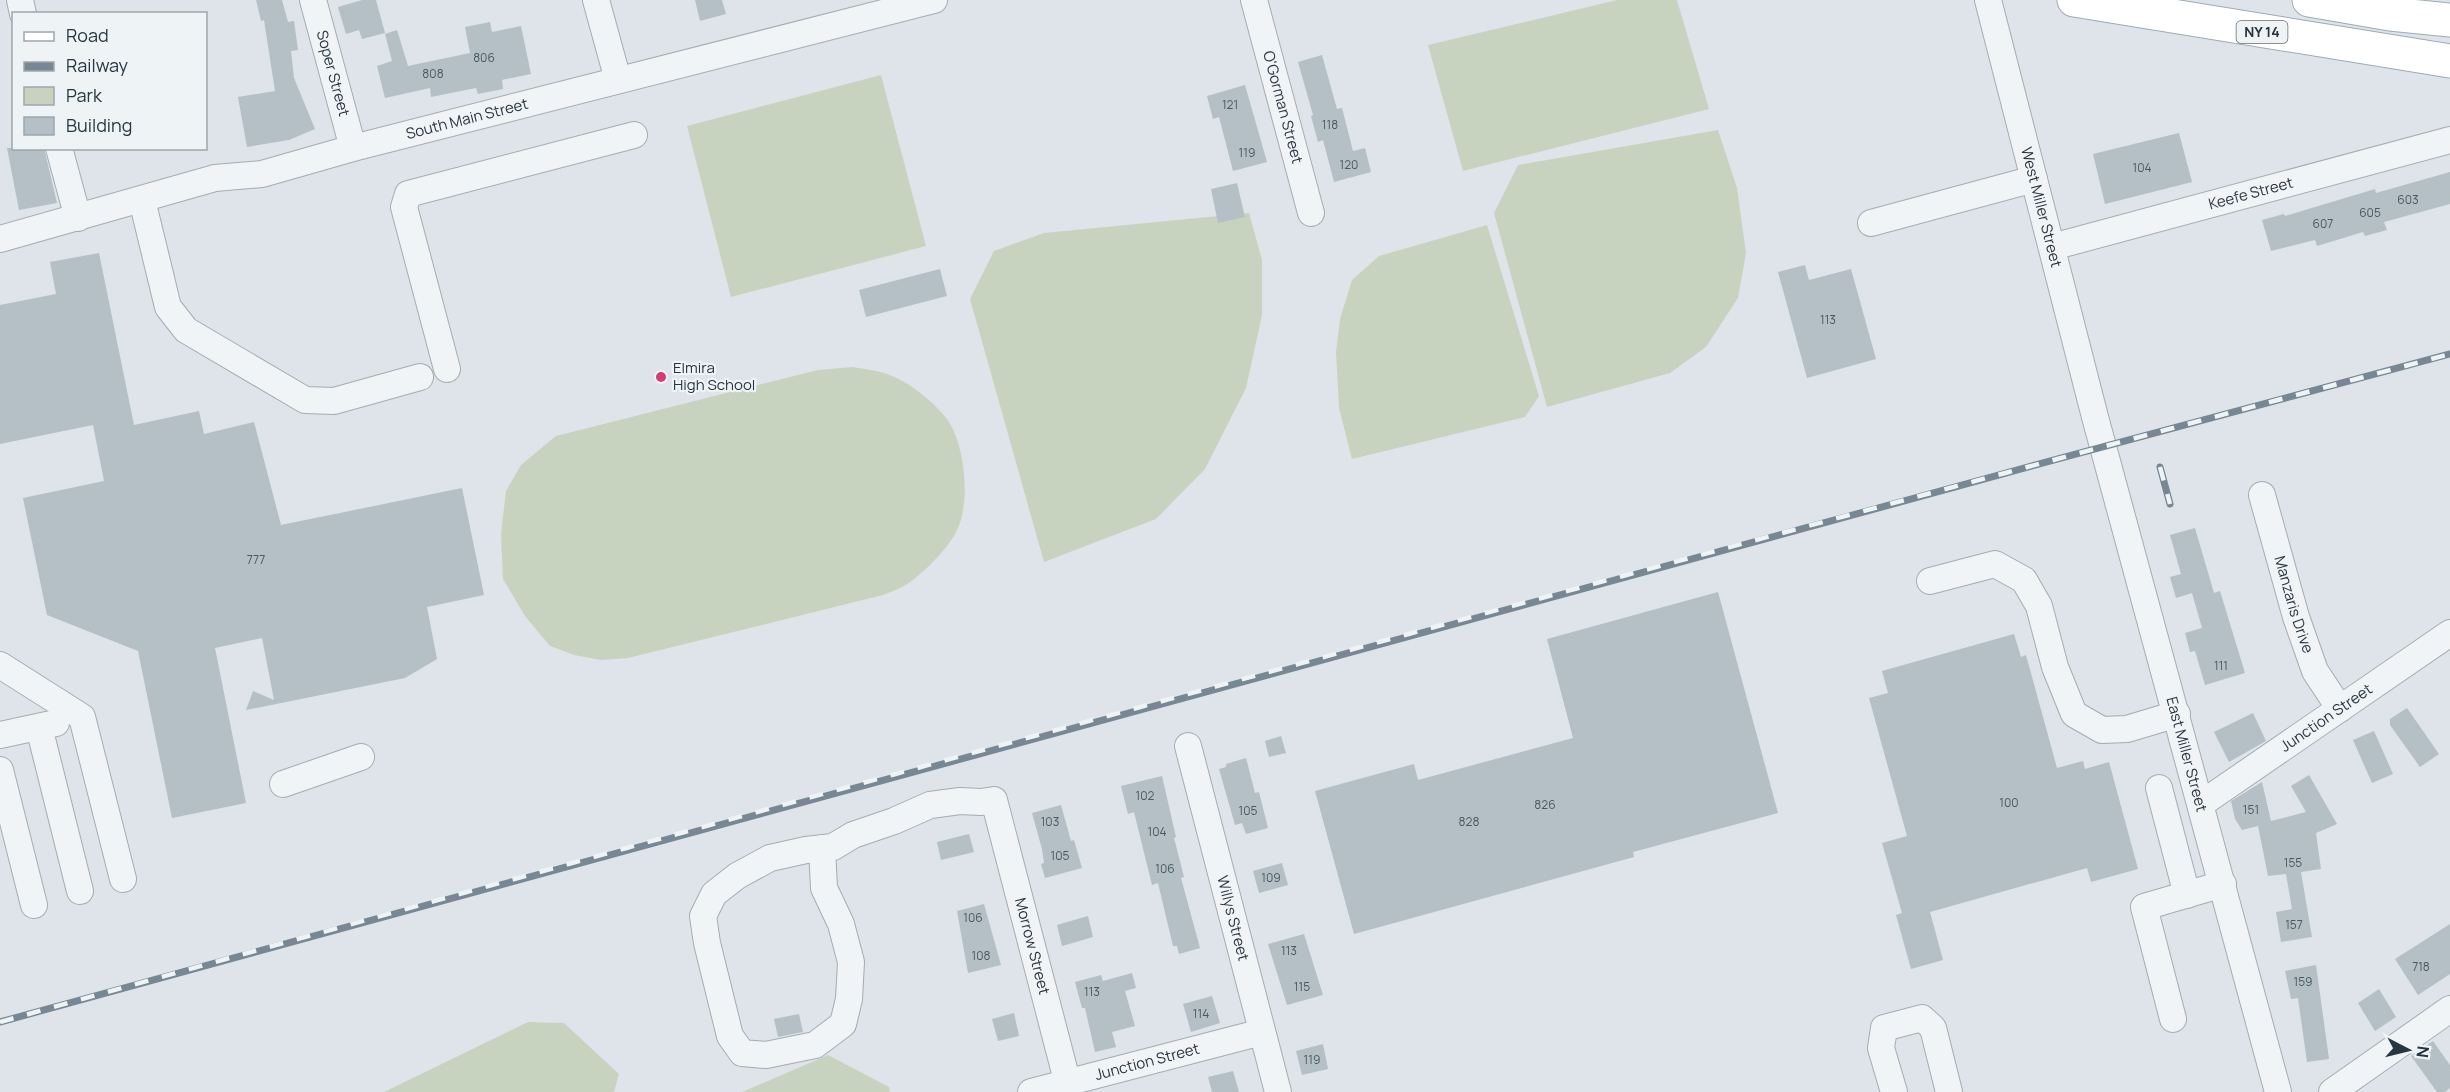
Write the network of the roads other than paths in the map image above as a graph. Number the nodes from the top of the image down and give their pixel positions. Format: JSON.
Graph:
{"nodes":[{"id":1,"x":313,"y":0,"type":"edge"},
{"id":2,"x":596,"y":0,"type":"edge"},
{"id":3,"x":934,"y":0,"type":"edge"},
{"id":4,"x":1254,"y":0,"type":"edge"},
{"id":5,"x":1988,"y":0,"type":"edge"},
{"id":6,"x":2074,"y":0,"type":"edge"},
{"id":7,"x":2309,"y":0,"type":"edge"},
{"id":8,"x":2450,"y":20,"type":"edge"},
{"id":9,"x":2450,"y":61,"type":"edge"},
{"id":10,"x":618,"y":80,"type":"junction"},
{"id":11,"x":634,"y":135,"type":"dead end"},
{"id":12,"x":2450,"y":140,"type":"edge"},
{"id":13,"x":353,"y":148,"type":"junction"},
{"id":14,"x":60,"y":150,"type":"edge"},
{"id":15,"x":2034,"y":178,"type":"junction"},
{"id":16,"x":142,"y":200,"type":"junction"},
{"id":17,"x":1311,"y":213,"type":"dead end"},
{"id":18,"x":78,"y":218,"type":"junction"},
{"id":19,"x":1871,"y":223,"type":"dead end"},
{"id":20,"x":0,"y":239,"type":"edge"},
{"id":21,"x":2052,"y":247,"type":"junction"},
{"id":22,"x":447,"y":369,"type":"dead end"},
{"id":23,"x":420,"y":377,"type":"dead end"},
{"id":24,"x":2095,"y":417,"type":"joint"},
{"id":25,"x":2262,"y":495,"type":"dead end"},
{"id":26,"x":1930,"y":580,"type":"dead end"},
{"id":27,"x":2450,"y":633,"type":"edge"},
{"id":28,"x":0,"y":665,"type":"edge"},
{"id":29,"x":2340,"y":709,"type":"junction"},
{"id":30,"x":2177,"y":714,"type":"junction"},
{"id":31,"x":82,"y":717,"type":"junction"},
{"id":32,"x":39,"y":727,"type":"junction"},
{"id":33,"x":0,"y":735,"type":"edge"},
{"id":34,"x":1188,"y":746,"type":"dead end"},
{"id":35,"x":361,"y":757,"type":"dead end"},
{"id":36,"x":0,"y":770,"type":"edge"},
{"id":37,"x":283,"y":784,"type":"dead end"},
{"id":38,"x":2158,"y":788,"type":"dead end"},
{"id":39,"x":2201,"y":804,"type":"junction"},
{"id":40,"x":822,"y":848,"type":"junction"},
{"id":41,"x":123,"y":879,"type":"dead end"},
{"id":42,"x":2223,"y":884,"type":"junction"},
{"id":43,"x":80,"y":891,"type":"dead end"},
{"id":44,"x":2187,"y":895,"type":"junction"},
{"id":45,"x":34,"y":905,"type":"dead end"},
{"id":46,"x":2450,"y":1009,"type":"edge"},
{"id":47,"x":2174,"y":1019,"type":"dead end"},
{"id":48,"x":1263,"y":1032,"type":"junction"},
{"id":49,"x":1069,"y":1086,"type":"edge"},
{"id":50,"x":1031,"y":1092,"type":"edge"},
{"id":51,"x":1278,"y":1092,"type":"edge"},
{"id":52,"x":1893,"y":1092,"type":"edge"},
{"id":53,"x":1949,"y":1092,"type":"edge"},
{"id":54,"x":2278,"y":1092,"type":"edge"},
{"id":55,"x":2332,"y":1092,"type":"edge"}],
"edges":[{"from":1,"to":13,"type":"street","name":"Soper Street"},
{"from":2,"to":10,"type":"street"},
{"from":3,"to":10,"type":"street","name":"South Main Street"},
{"from":4,"to":17,"type":"street","name":"O'Gorman Street"},
{"from":5,"to":15,"type":"street","name":"West Miller Street"},
{"from":6,"to":9,"type":"main road","number":"NY 14"},
{"from":7,"to":8,"type":"main road"},
{"from":10,"to":13,"type":"street","name":"South Main Street"},
{"from":11,"to":22,"type":"street"},
{"from":12,"to":21,"type":"street","name":"Keefe Street"},
{"from":13,"to":16,"type":"street","name":"South Main Street"},
{"from":14,"to":18,"type":"street"},
{"from":15,"to":19,"type":"street"},
{"from":15,"to":21,"type":"street","name":"West Miller Street"},
{"from":16,"to":18,"type":"street","name":"South Main Street"},
{"from":16,"to":23,"type":"street"},
{"from":18,"to":20,"type":"street","name":"South Main Street"},
{"from":21,"to":24,"type":"street","name":"West Miller Street"},
{"from":24,"to":30,"type":"street","name":"East Miller Street"},
{"from":25,"to":29,"type":"street","name":"Manzaris Drive"},
{"from":26,"to":30,"type":"street"},
{"from":27,"to":29,"type":"street","name":"Junction Street"},
{"from":28,"to":31,"type":"street"},
{"from":29,"to":39,"type":"street","name":"Junction Street"},
{"from":30,"to":39,"type":"street","name":"East Miller Street"},
{"from":31,"to":32,"type":"street"},
{"from":31,"to":41,"type":"street"},
{"from":32,"to":33,"type":"street"},
{"from":32,"to":43,"type":"street"},
{"from":34,"to":48,"type":"street","name":"Willys Street"},
{"from":35,"to":37,"type":"street"},
{"from":36,"to":45,"type":"street"},
{"from":38,"to":44,"type":"street"},
{"from":39,"to":42,"type":"street","name":"East Miller Street"},
{"from":40,"to":40,"type":"street"},
{"from":40,"to":49,"type":"street","name":"Morrow Street"},
{"from":42,"to":44,"type":"street"},
{"from":42,"to":54,"type":"street","name":"East Miller Street"},
{"from":44,"to":47,"type":"street"},
{"from":46,"to":55,"type":"street"},
{"from":48,"to":49,"type":"street","name":"Junction Street"},
{"from":48,"to":51,"type":"street","name":"Willys Street"},
{"from":49,"to":50,"type":"street","name":"Junction Street"},
{"from":52,"to":53,"type":"street"}]}
